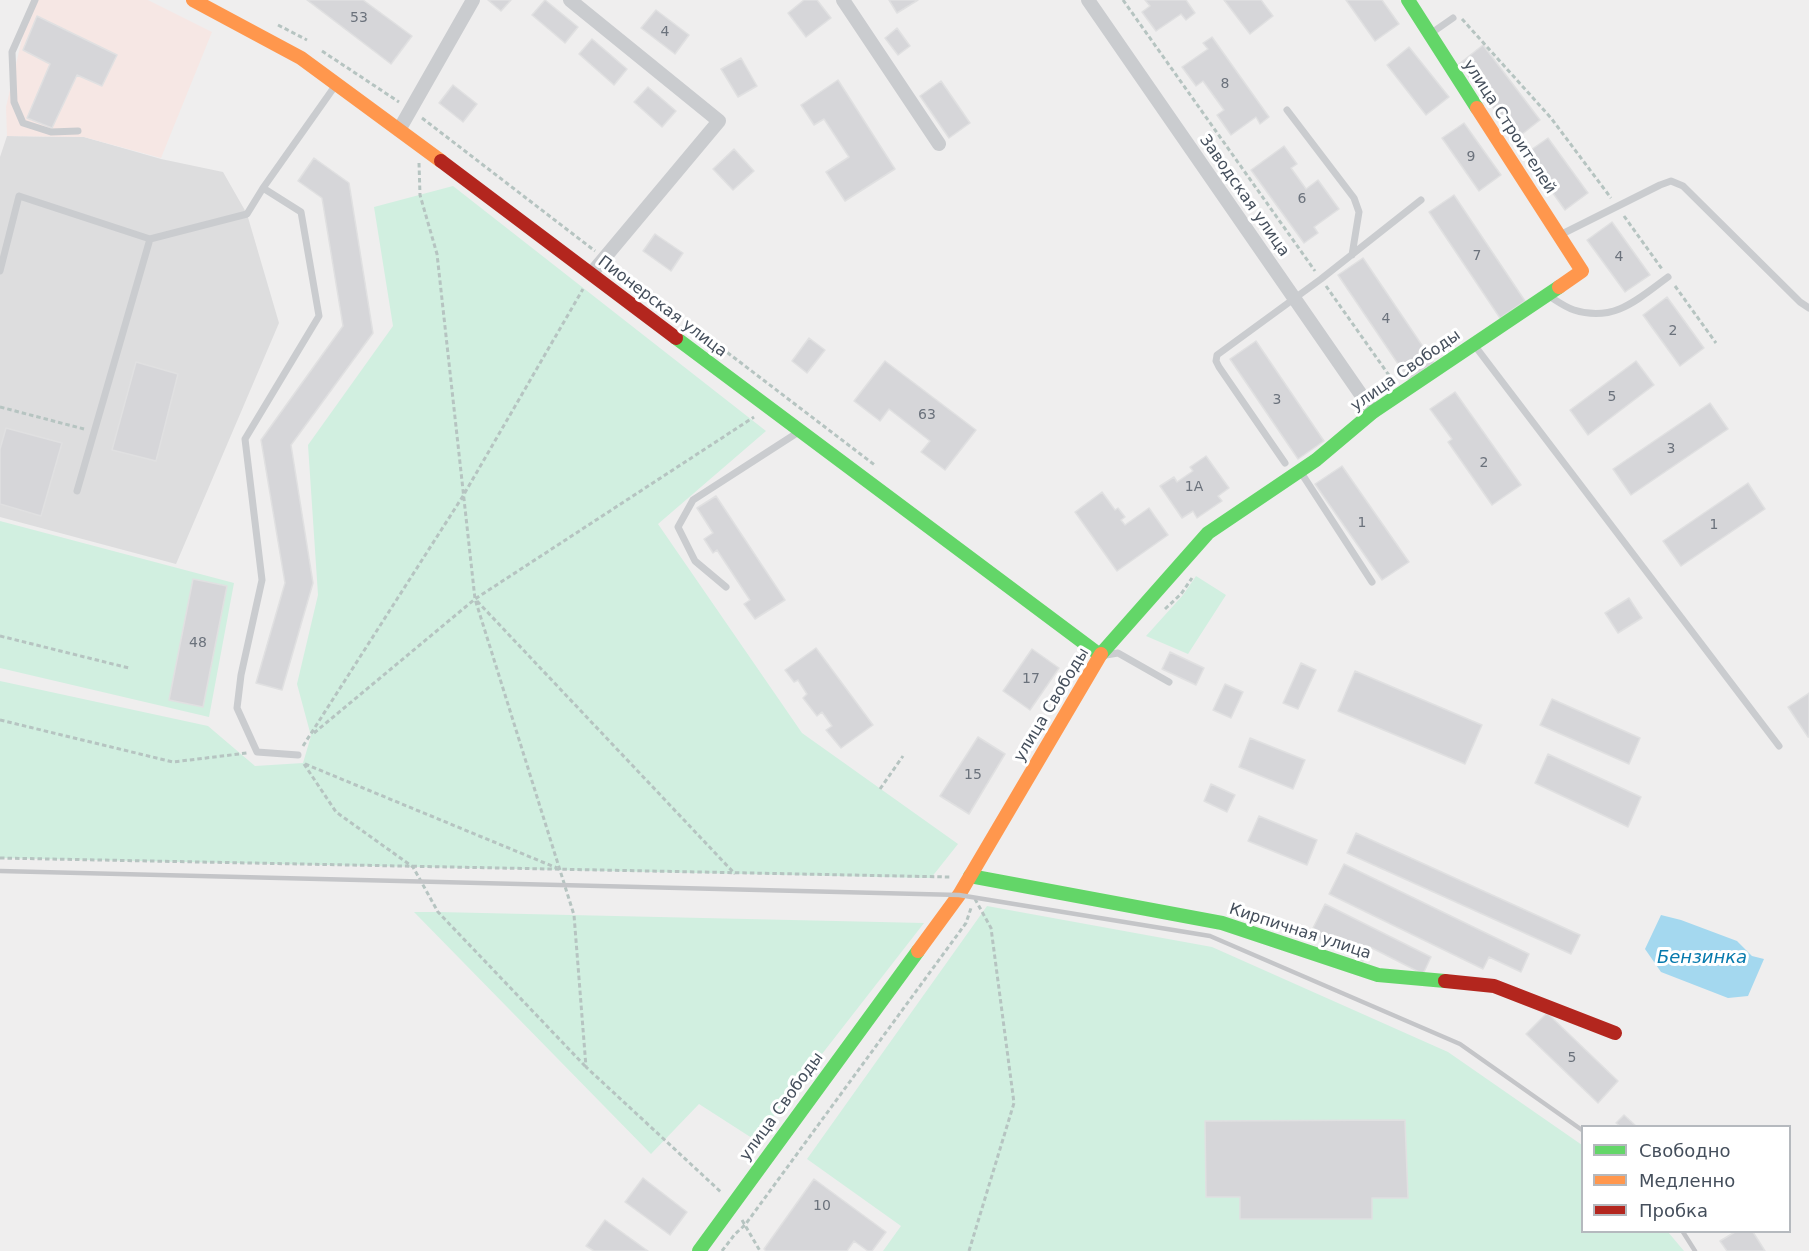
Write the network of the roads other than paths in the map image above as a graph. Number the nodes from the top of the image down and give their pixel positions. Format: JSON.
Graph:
{"nodes":[{"id":1,"x":35,"y":0,"type":"edge"},
{"id":2,"x":193,"y":0,"type":"edge"},
{"id":3,"x":473,"y":0,"type":"edge"},
{"id":4,"x":570,"y":0,"type":"edge"},
{"id":5,"x":843,"y":0,"type":"edge"},
{"id":6,"x":1088,"y":0,"type":"edge"},
{"id":7,"x":1408,"y":0,"type":"edge"},
{"id":8,"x":1454,"y":18,"type":"road end"},
{"id":9,"x":1430,"y":34,"type":"junction"},
{"id":10,"x":337,"y":84,"type":"junction"},
{"id":11,"x":1287,"y":110,"type":"dead end"},
{"id":12,"x":399,"y":130,"type":"junction"},
{"id":13,"x":78,"y":131,"type":"dead end"},
{"id":14,"x":939,"y":144,"type":"dead end"},
{"id":15,"x":263,"y":188,"type":"junction"},
{"id":16,"x":1421,"y":200,"type":"dead end"},
{"id":17,"x":1559,"y":236,"type":"junction"},
{"id":18,"x":150,"y":239,"type":"junction"},
{"id":19,"x":1352,"y":255,"type":"junction"},
{"id":20,"x":0,"y":271,"type":"edge"},
{"id":21,"x":1582,"y":271,"type":"joint"},
{"id":22,"x":591,"y":274,"type":"junction"},
{"id":23,"x":1668,"y":277,"type":"road end"},
{"id":24,"x":1547,"y":295,"type":"junction"},
{"id":25,"x":1294,"y":298,"type":"junction"},
{"id":26,"x":1809,"y":308,"type":"edge"},
{"id":27,"x":1474,"y":344,"type":"junction"},
{"id":28,"x":1373,"y":412,"type":"junction"},
{"id":29,"x":799,"y":432,"type":"junction"},
{"id":30,"x":1285,"y":463,"type":"dead end"},
{"id":31,"x":1300,"y":471,"type":"junction"},
{"id":32,"x":77,"y":491,"type":"dead end"},
{"id":33,"x":1372,"y":582,"type":"dead end"},
{"id":34,"x":726,"y":587,"type":"dead end"},
{"id":35,"x":1100,"y":655,"type":"junction"},
{"id":36,"x":1169,"y":682,"type":"dead end"},
{"id":37,"x":1779,"y":746,"type":"dead end"},
{"id":38,"x":298,"y":755,"type":"dead end"},
{"id":39,"x":970,"y":876,"type":"junction"},
{"id":40,"x":1615,"y":1033,"type":"dead end"},
{"id":41,"x":699,"y":1251,"type":"edge"}],
"edges":[{"from":1,"to":13,"type":"lane"},
{"from":2,"to":10,"type":"street","name":"Пионерская улица"},
{"from":3,"to":12,"type":"street"},
{"from":4,"to":22,"type":"street"},
{"from":5,"to":14,"type":"street"},
{"from":6,"to":25,"type":"street","name":"Заводская улица"},
{"from":7,"to":9,"type":"street","name":"улица Строителей"},
{"from":8,"to":9,"type":"lane"},
{"from":9,"to":17,"type":"street","name":"улица Строителей"},
{"from":10,"to":12,"type":"street","name":"Пионерская улица"},
{"from":10,"to":15,"type":"lane"},
{"from":11,"to":19,"type":"lane"},
{"from":12,"to":22,"type":"street","name":"Пионерская улица"},
{"from":15,"to":18,"type":"lane"},
{"from":15,"to":38,"type":"lane"},
{"from":16,"to":19,"type":"lane"},
{"from":17,"to":21,"type":"street","name":"улица Строителей"},
{"from":17,"to":26,"type":"lane"},
{"from":18,"to":20,"type":"lane"},
{"from":18,"to":32,"type":"lane"},
{"from":19,"to":25,"type":"lane"},
{"from":21,"to":24,"type":"street","name":"улица Свободы"},
{"from":22,"to":29,"type":"street","name":"Пионерская улица"},
{"from":23,"to":24,"type":"lane"},
{"from":24,"to":27,"type":"street","name":"улица Свободы"},
{"from":25,"to":28,"type":"street","name":"Заводская улица"},
{"from":25,"to":30,"type":"lane"},
{"from":27,"to":28,"type":"street","name":"улица Свободы"},
{"from":27,"to":37,"type":"lane"},
{"from":28,"to":31,"type":"street","name":"улица Свободы"},
{"from":29,"to":34,"type":"lane"},
{"from":29,"to":35,"type":"street","name":"Пионерская улица"},
{"from":31,"to":33,"type":"lane"},
{"from":31,"to":35,"type":"street","name":"улица Свободы"},
{"from":35,"to":36,"type":"lane"},
{"from":35,"to":39,"type":"street","name":"улица Свободы"},
{"from":39,"to":40,"type":"street","name":"Кирпичная улица"},
{"from":39,"to":41,"type":"street","name":"улица Свободы"}]}
